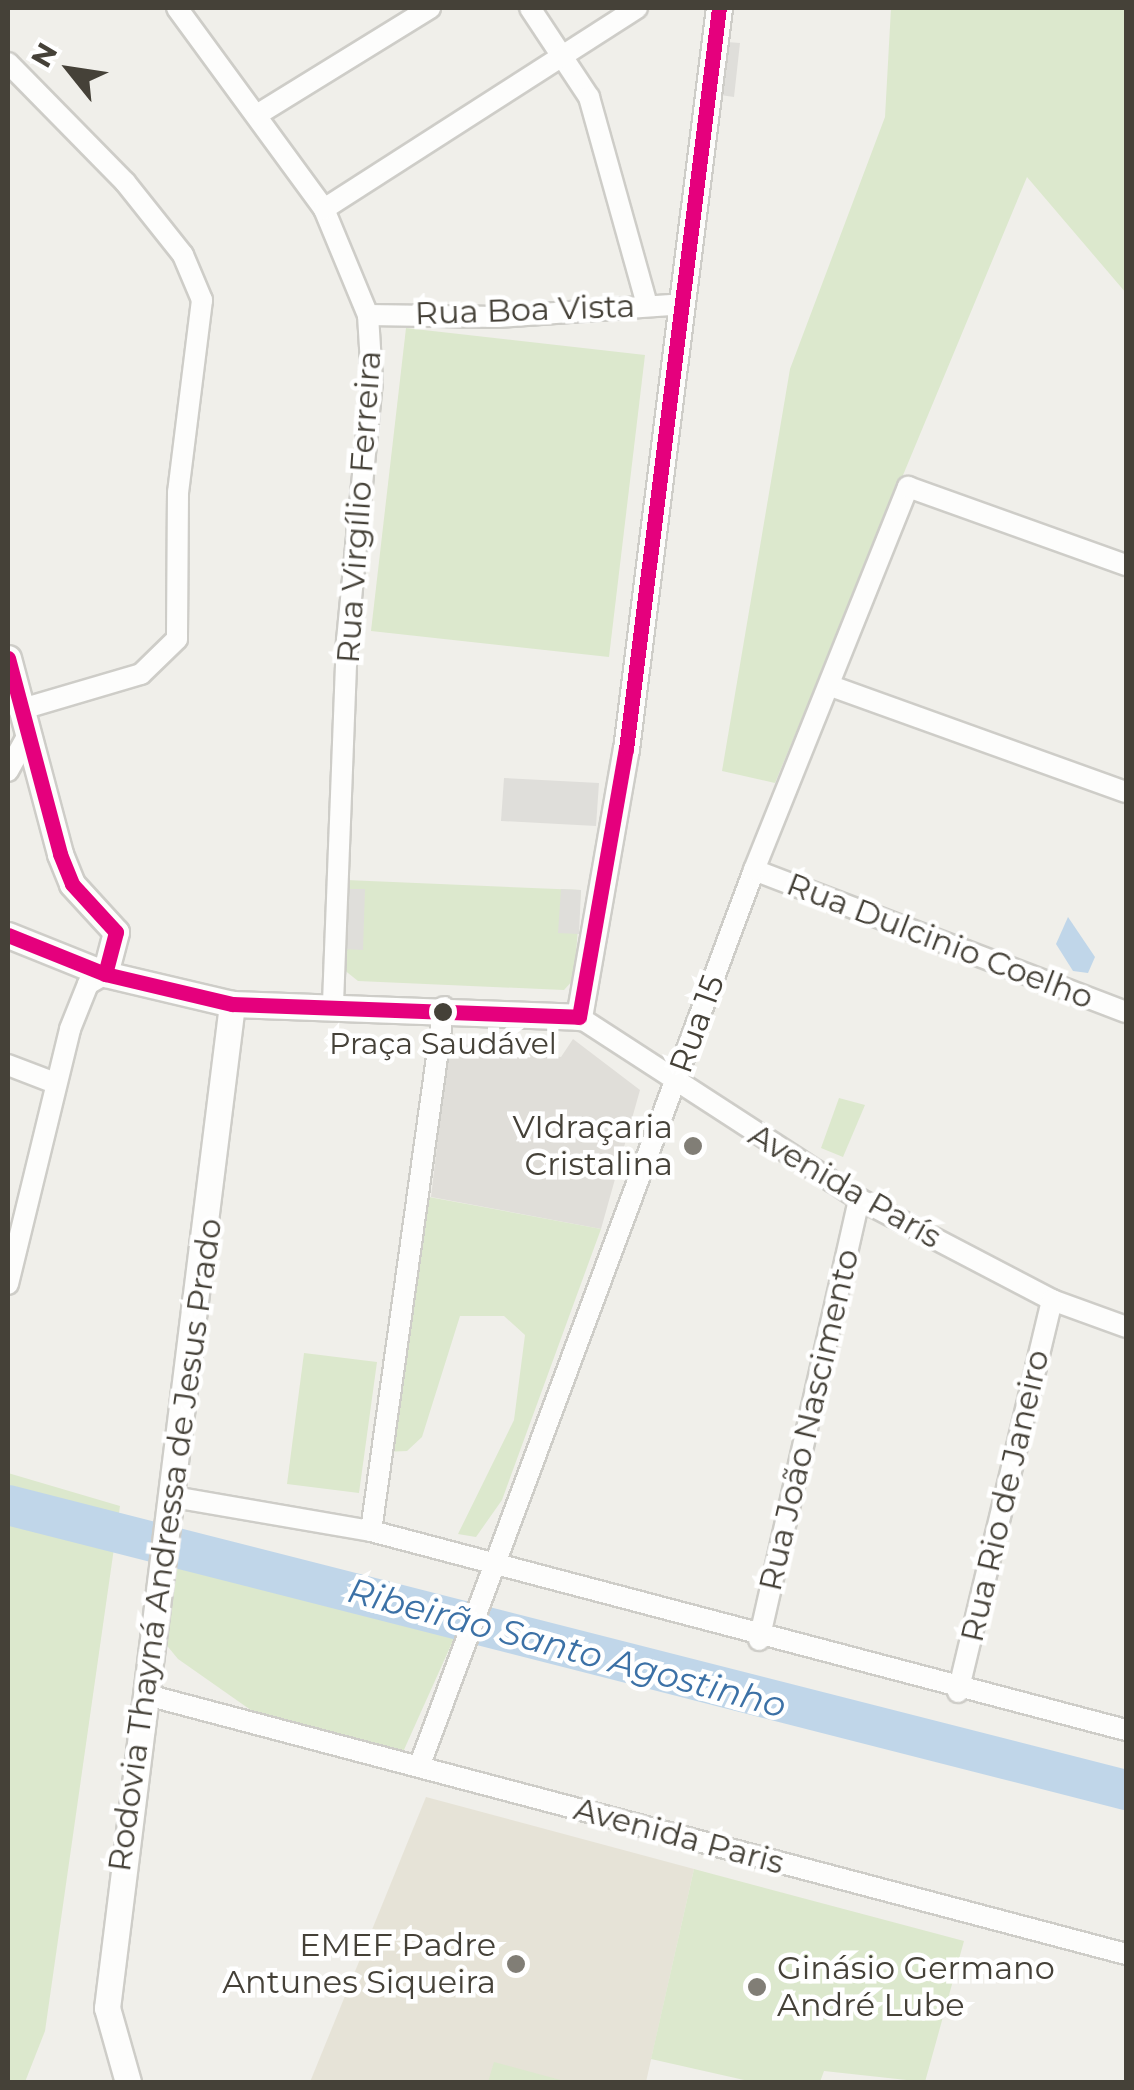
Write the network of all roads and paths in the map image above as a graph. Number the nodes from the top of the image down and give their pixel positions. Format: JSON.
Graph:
{"nodes":[{"id":1,"x":430,"y":8,"type":"edge"},
{"id":2,"x":530,"y":8,"type":"edge"},
{"id":3,"x":637,"y":8,"type":"edge"},
{"id":4,"x":719,"y":8,"type":"edge"},
{"id":5,"x":184,"y":10,"type":"edge"},
{"id":6,"x":561,"y":56,"type":"junction"},
{"id":7,"x":8,"y":63,"type":"edge"},
{"id":8,"x":260,"y":114,"type":"junction"},
{"id":9,"x":324,"y":209,"type":"junction"},
{"id":10,"x":682,"y":304,"type":"junction"},
{"id":11,"x":647,"y":305,"type":"junction"},
{"id":12,"x":368,"y":315,"type":"junction"},
{"id":13,"x":1126,"y":564,"type":"edge"},
{"id":14,"x":8,"y":658,"type":"edge"},
{"id":15,"x":831,"y":686,"type":"junction"},
{"id":16,"x":19,"y":710,"type":"junction"},
{"id":17,"x":26,"y":739,"type":"junction"},
{"id":18,"x":8,"y":770,"type":"edge"},
{"id":19,"x":1126,"y":792,"type":"edge"},
{"id":20,"x":754,"y":870,"type":"junction"},
{"id":21,"x":8,"y":934,"type":"edge"},
{"id":22,"x":105,"y":974,"type":"junction"},
{"id":23,"x":333,"y":1003,"type":"junction"},
{"id":24,"x":232,"y":1004,"type":"junction"},
{"id":25,"x":444,"y":1007,"type":"junction"},
{"id":26,"x":1126,"y":1012,"type":"edge"},
{"id":27,"x":579,"y":1017,"type":"junction"},
{"id":28,"x":8,"y":1065,"type":"edge"},
{"id":29,"x":55,"y":1084,"type":"junction"},
{"id":30,"x":675,"y":1085,"type":"junction"},
{"id":31,"x":859,"y":1199,"type":"junction"},
{"id":32,"x":15,"y":1229,"type":"edge"},
{"id":33,"x":8,"y":1284,"type":"edge"},
{"id":34,"x":1052,"y":1300,"type":"junction"},
{"id":35,"x":1126,"y":1327,"type":"edge"},
{"id":36,"x":171,"y":1509,"type":"junction"},
{"id":37,"x":371,"y":1531,"type":"junction"},
{"id":38,"x":492,"y":1564,"type":"junction"},
{"id":39,"x":760,"y":1640,"type":"junction"},
{"id":40,"x":958,"y":1692,"type":"junction"},
{"id":41,"x":147,"y":1696,"type":"junction"},
{"id":42,"x":1126,"y":1730,"type":"edge"},
{"id":43,"x":420,"y":1767,"type":"junction"},
{"id":44,"x":1126,"y":1954,"type":"edge"},
{"id":45,"x":128,"y":2082,"type":"edge"}],
"edges":[{"from":1,"to":8,"type":"street"},
{"from":2,"to":6,"type":"street"},
{"from":3,"to":6,"type":"street"},
{"from":4,"to":10,"type":"street"},
{"from":5,"to":8,"type":"street","name":"Rua Virgílio Ferreira"},
{"from":6,"to":9,"type":"street"},
{"from":6,"to":11,"type":"street"},
{"from":7,"to":16,"type":"street"},
{"from":8,"to":9,"type":"street","name":"Rua Virgílio Ferreira"},
{"from":9,"to":12,"type":"street","name":"Rua Virgílio Ferreira"},
{"from":10,"to":11,"type":"street","name":"Rua Boa Vista"},
{"from":10,"to":27,"type":"street"},
{"from":11,"to":12,"type":"street","name":"Rua Boa Vista"},
{"from":12,"to":23,"type":"street","name":"Rua Virgílio Ferreira"},
{"from":13,"to":15,"type":"street","name":"Rua 15"},
{"from":14,"to":16,"type":"street"},
{"from":15,"to":19,"type":"street"},
{"from":15,"to":20,"type":"street","name":"Rua 15"},
{"from":16,"to":17,"type":"street"},
{"from":17,"to":18,"type":"street"},
{"from":17,"to":22,"type":"street"},
{"from":20,"to":26,"type":"street","name":"Rua Dulcinio Coelho"},
{"from":20,"to":30,"type":"street","name":"Rua 15"},
{"from":21,"to":22,"type":"street"},
{"from":22,"to":24,"type":"street"},
{"from":22,"to":29,"type":"street"},
{"from":23,"to":24,"type":"street"},
{"from":23,"to":25,"type":"street"},
{"from":24,"to":36,"type":"street","name":"Rodovia Thayná Andressa de Jesus Prado"},
{"from":25,"to":27,"type":"street"},
{"from":25,"to":37,"type":"street"},
{"from":27,"to":30,"type":"street","name":"Avenida París"},
{"from":28,"to":29,"type":"street"},
{"from":29,"to":32,"type":"street"},
{"from":30,"to":31,"type":"street","name":"Avenida París"},
{"from":30,"to":38,"type":"street","name":"Rua 15"},
{"from":31,"to":34,"type":"street","name":"Avenida París"},
{"from":31,"to":39,"type":"street","name":"Rua João Nascimento"},
{"from":32,"to":33,"type":"street"},
{"from":34,"to":35,"type":"street","name":"Avenida París"},
{"from":34,"to":40,"type":"street","name":"Rua Rio de Janeiro"},
{"from":36,"to":37,"type":"street"},
{"from":36,"to":41,"type":"street","name":"Rodovia Thayná Andressa de Jesus Prado"},
{"from":37,"to":38,"type":"street"},
{"from":38,"to":39,"type":"street"},
{"from":38,"to":43,"type":"street","name":"Rua 15"},
{"from":39,"to":40,"type":"street"},
{"from":40,"to":42,"type":"street"},
{"from":41,"to":43,"type":"street","name":"Avenida Paris"},
{"from":41,"to":45,"type":"street","name":"Rodovia Thayná Andressa de Jesus Prado"},
{"from":43,"to":44,"type":"street","name":"Avenida Paris"}]}
